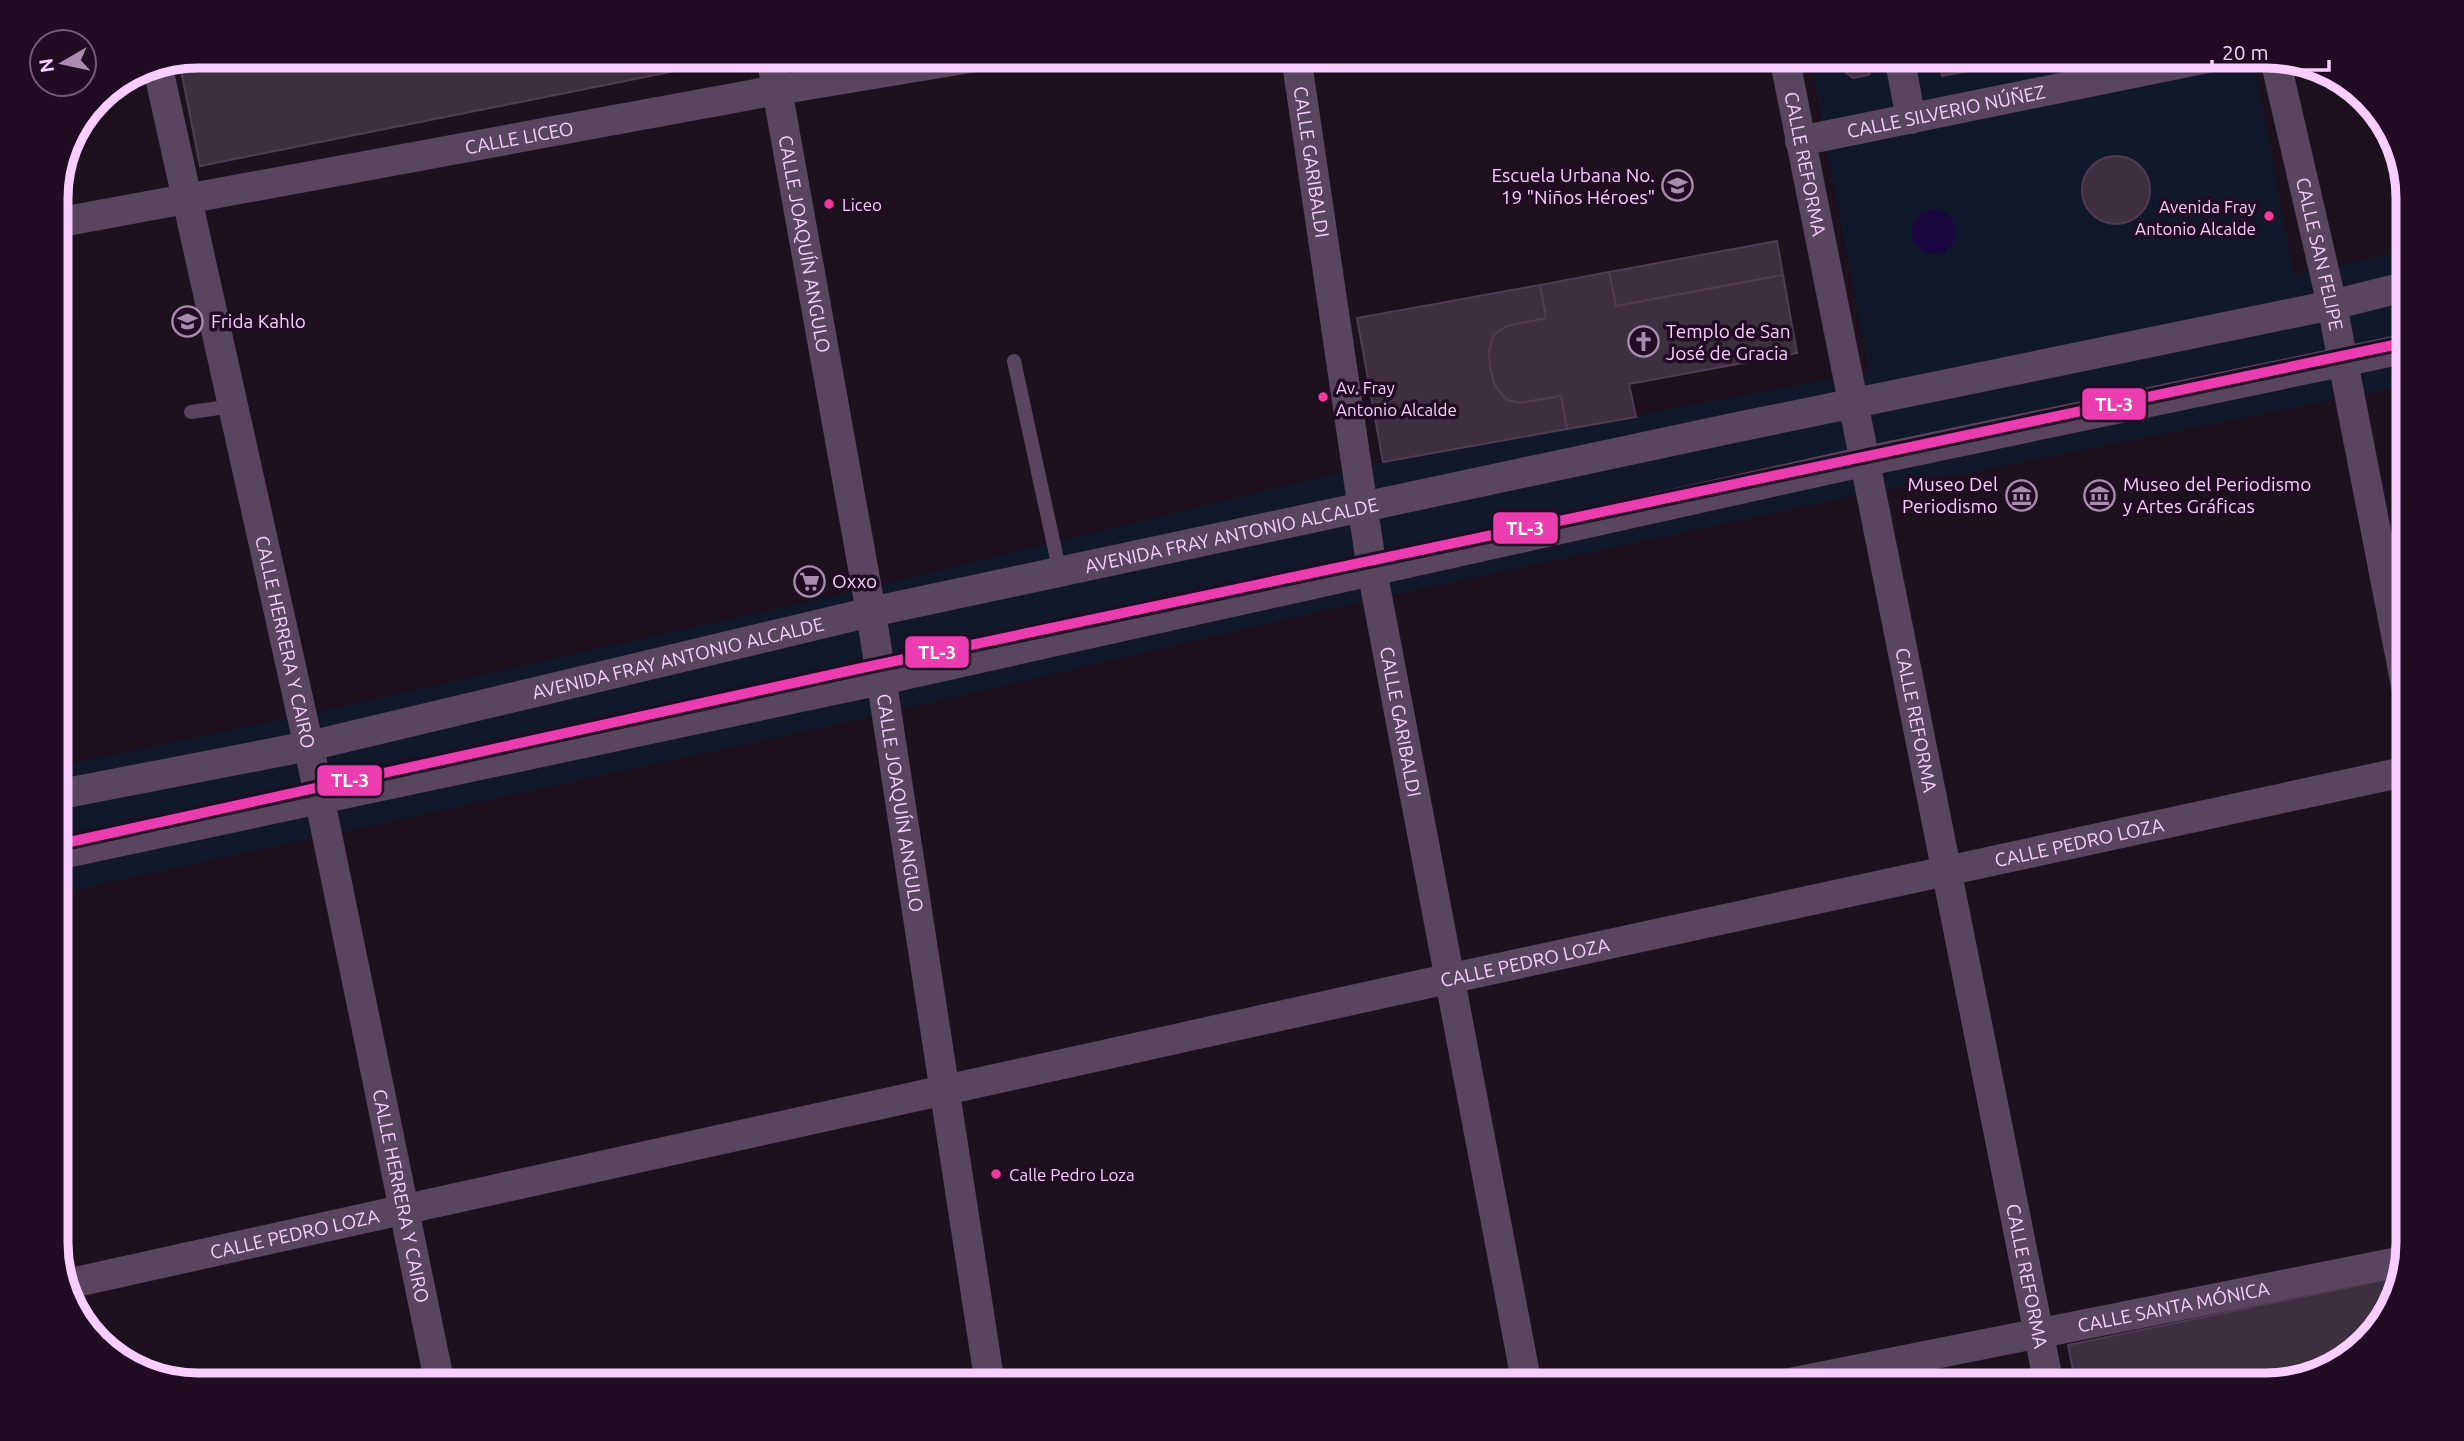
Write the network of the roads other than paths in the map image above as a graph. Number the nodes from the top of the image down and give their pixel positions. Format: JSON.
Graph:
{"nodes":[{"id":1,"x":1298,"y":68,"type":"edge"},
{"id":2,"x":1786,"y":68,"type":"edge"},
{"id":3,"x":1901,"y":68,"type":"edge"},
{"id":4,"x":2158,"y":68,"type":"edge"},
{"id":5,"x":773,"y":69,"type":"edge"},
{"id":6,"x":906,"y":69,"type":"edge"},
{"id":7,"x":2277,"y":69,"type":"edge"},
{"id":8,"x":159,"y":75,"type":"edge"},
{"id":9,"x":777,"y":90,"type":"junction"},
{"id":10,"x":1911,"y":119,"type":"junction"},
{"id":11,"x":1800,"y":141,"type":"junction"},
{"id":12,"x":187,"y":198,"type":"junction"},
{"id":13,"x":69,"y":221,"type":"edge"},
{"id":14,"x":2395,"y":289,"type":"edge"},
{"id":15,"x":2332,"y":305,"type":"junction"},
{"id":16,"x":2395,"y":351,"type":"edge"},
{"id":17,"x":1014,"y":361,"type":"dead end"},
{"id":18,"x":2343,"y":362,"type":"junction"},
{"id":19,"x":1852,"y":403,"type":"junction"},
{"id":20,"x":233,"y":406,"type":"junction"},
{"id":21,"x":191,"y":412,"type":"dead end"},
{"id":22,"x":1862,"y":462,"type":"junction"},
{"id":23,"x":1363,"y":509,"type":"junction"},
{"id":24,"x":1372,"y":570,"type":"junction"},
{"id":25,"x":1060,"y":573,"type":"junction"},
{"id":26,"x":871,"y":612,"type":"junction"},
{"id":27,"x":2395,"y":631,"type":"edge"},
{"id":28,"x":881,"y":680,"type":"junction"},
{"id":29,"x":309,"y":746,"type":"junction"},
{"id":30,"x":2396,"y":774,"type":"edge"},
{"id":31,"x":69,"y":792,"type":"edge"},
{"id":32,"x":319,"y":800,"type":"junction"},
{"id":33,"x":69,"y":852,"type":"edge"},
{"id":34,"x":1945,"y":872,"type":"junction"},
{"id":35,"x":1450,"y":979,"type":"junction"},
{"id":36,"x":943,"y":1092,"type":"junction"},
{"id":37,"x":403,"y":1209,"type":"junction"},
{"id":38,"x":2394,"y":1263,"type":"edge"},
{"id":39,"x":75,"y":1282,"type":"edge"},
{"id":40,"x":2038,"y":1333,"type":"junction"},
{"id":41,"x":437,"y":1373,"type":"edge"},
{"id":42,"x":988,"y":1373,"type":"edge"},
{"id":43,"x":1525,"y":1373,"type":"edge"},
{"id":44,"x":1839,"y":1373,"type":"edge"},
{"id":45,"x":2046,"y":1373,"type":"edge"}],
"edges":[{"from":1,"to":23,"type":"street","name":"CALLE GARIBALDI"},
{"from":2,"to":11,"type":"street","name":"CALLE REFORMA"},
{"from":3,"to":10,"type":"street"},
{"from":4,"to":10,"type":"street","name":"CALLE SILVERIO NÚÑEZ"},
{"from":5,"to":9,"type":"street","name":"CALLE JOAQUÍN ANGULO"},
{"from":6,"to":9,"type":"street","name":"CALLE LICEO"},
{"from":7,"to":15,"type":"street","name":"CALLE SAN FELIPE"},
{"from":8,"to":12,"type":"street","name":"CALLE HERRERA Y CAIRO"},
{"from":9,"to":12,"type":"street","name":"CALLE LICEO"},
{"from":9,"to":26,"type":"street","name":"CALLE JOAQUÍN ANGULO"},
{"from":10,"to":11,"type":"street","name":"CALLE SILVERIO NÚÑEZ"},
{"from":11,"to":19,"type":"street","name":"CALLE REFORMA"},
{"from":12,"to":13,"type":"street","name":"CALLE LICEO"},
{"from":12,"to":20,"type":"street","name":"CALLE HERRERA Y CAIRO"},
{"from":14,"to":15,"type":"street","name":"AVENIDA FRAY ANTONIO ALCALDE"},
{"from":15,"to":18,"type":"street","name":"CALLE SAN FELIPE"},
{"from":15,"to":19,"type":"street","name":"AVENIDA FRAY ANTONIO ALCALDE"},
{"from":16,"to":18,"type":"street"},
{"from":17,"to":25,"type":"lane"},
{"from":18,"to":22,"type":"street"},
{"from":18,"to":27,"type":"street","name":"CALLE SAN FELIPE"},
{"from":19,"to":22,"type":"street","name":"CALLE REFORMA"},
{"from":19,"to":23,"type":"street","name":"AVENIDA FRAY ANTONIO ALCALDE"},
{"from":20,"to":21,"type":"lane"},
{"from":20,"to":29,"type":"street","name":"CALLE HERRERA Y CAIRO"},
{"from":22,"to":24,"type":"street"},
{"from":22,"to":34,"type":"street","name":"CALLE REFORMA"},
{"from":23,"to":24,"type":"street","name":"CALLE GARIBALDI"},
{"from":23,"to":25,"type":"street","name":"AVENIDA FRAY ANTONIO ALCALDE"},
{"from":24,"to":28,"type":"street"},
{"from":24,"to":35,"type":"street","name":"CALLE GARIBALDI"},
{"from":25,"to":26,"type":"street","name":"AVENIDA FRAY ANTONIO ALCALDE"},
{"from":26,"to":28,"type":"street","name":"CALLE JOAQUÍN ANGULO"},
{"from":26,"to":29,"type":"street","name":"AVENIDA FRAY ANTONIO ALCALDE"},
{"from":28,"to":32,"type":"street"},
{"from":28,"to":36,"type":"street","name":"CALLE JOAQUÍN ANGULO"},
{"from":29,"to":31,"type":"street","name":"AVENIDA FRAY ANTONIO ALCALDE"},
{"from":29,"to":32,"type":"street","name":"CALLE HERRERA Y CAIRO"},
{"from":30,"to":34,"type":"street","name":"CALLE PEDRO LOZA"},
{"from":32,"to":33,"type":"street"},
{"from":32,"to":37,"type":"street","name":"CALLE HERRERA Y CAIRO"},
{"from":34,"to":35,"type":"street","name":"CALLE PEDRO LOZA"},
{"from":34,"to":40,"type":"street","name":"CALLE REFORMA"},
{"from":35,"to":36,"type":"street","name":"CALLE PEDRO LOZA"},
{"from":35,"to":43,"type":"street","name":"CALLE GARIBALDI"},
{"from":36,"to":37,"type":"street","name":"CALLE PEDRO LOZA"},
{"from":36,"to":42,"type":"street","name":"CALLE JOAQUÍN ANGULO"},
{"from":37,"to":39,"type":"street","name":"CALLE PEDRO LOZA"},
{"from":37,"to":41,"type":"street","name":"CALLE HERRERA Y CAIRO"},
{"from":38,"to":40,"type":"street","name":"CALLE SANTA MÓNICA"},
{"from":40,"to":44,"type":"street","name":"CALLE SANTA MÓNICA"},
{"from":40,"to":45,"type":"street","name":"CALLE REFORMA"}]}
